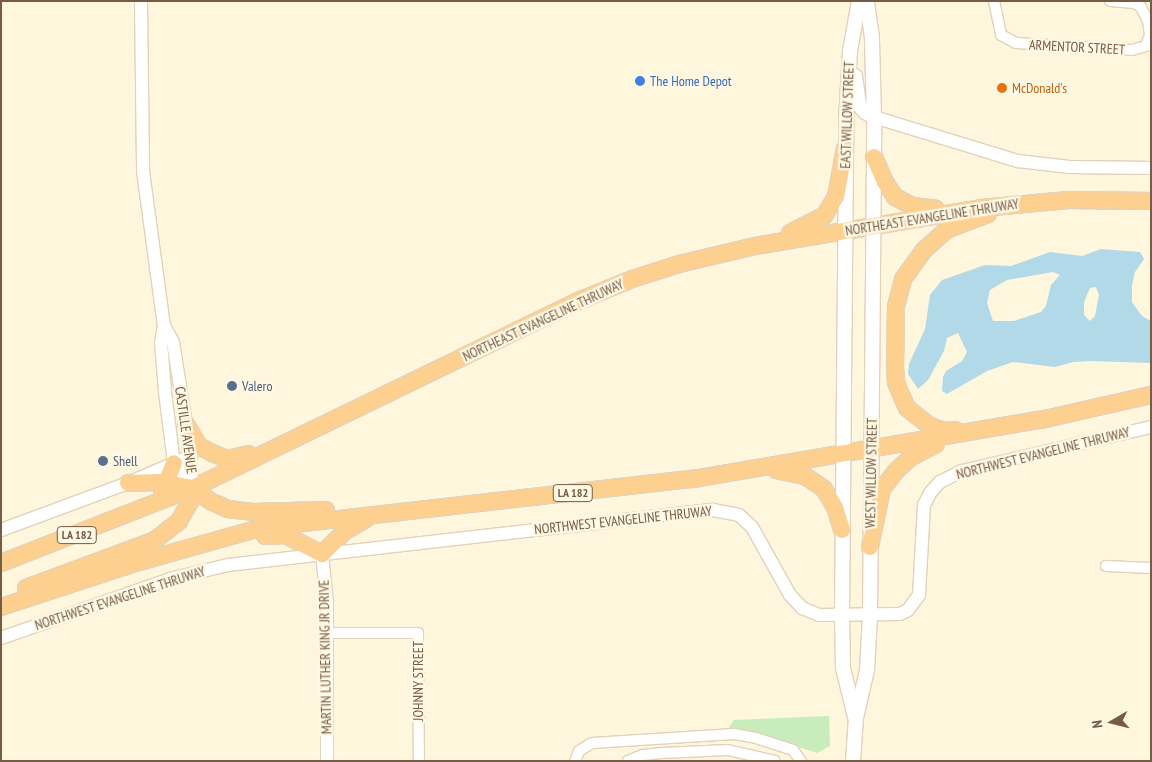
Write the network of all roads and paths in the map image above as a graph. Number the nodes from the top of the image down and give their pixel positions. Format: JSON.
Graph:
{"nodes":[{"id":1,"x":141,"y":1,"type":"edge"},
{"id":2,"x":859,"y":1,"type":"edge"},
{"id":3,"x":867,"y":1,"type":"edge"},
{"id":4,"x":994,"y":1,"type":"edge"},
{"id":5,"x":1110,"y":1,"type":"edge"},
{"id":6,"x":850,"y":51,"type":"junction"},
{"id":7,"x":874,"y":117,"type":"junction"},
{"id":8,"x":845,"y":148,"type":"junction"},
{"id":9,"x":874,"y":157,"type":"junction"},
{"id":10,"x":1151,"y":168,"type":"edge"},
{"id":11,"x":1151,"y":201,"type":"edge"},
{"id":12,"x":1013,"y":204,"type":"junction"},
{"id":13,"x":960,"y":211,"type":"junction"},
{"id":14,"x":874,"y":226,"type":"junction"},
{"id":15,"x":844,"y":231,"type":"junction"},
{"id":16,"x":762,"y":244,"type":"junction"},
{"id":17,"x":164,"y":326,"type":"junction"},
{"id":18,"x":1151,"y":395,"type":"edge"},
{"id":19,"x":186,"y":424,"type":"junction"},
{"id":20,"x":1151,"y":427,"type":"edge"},
{"id":21,"x":986,"y":430,"type":"junction"},
{"id":22,"x":951,"y":436,"type":"junction"},
{"id":23,"x":277,"y":447,"type":"junction"},
{"id":24,"x":871,"y":450,"type":"junction"},
{"id":25,"x":843,"y":454,"type":"junction"},
{"id":26,"x":191,"y":456,"type":"junction"},
{"id":27,"x":174,"y":463,"type":"junction"},
{"id":28,"x":764,"y":468,"type":"junction"},
{"id":29,"x":128,"y":483,"type":"junction"},
{"id":30,"x":166,"y":483,"type":"junction"},
{"id":31,"x":193,"y":488,"type":"junction"},
{"id":32,"x":468,"y":504,"type":"junction"},
{"id":33,"x":152,"y":506,"type":"junction"},
{"id":34,"x":374,"y":514,"type":"junction"},
{"id":35,"x":1,"y":530,"type":"edge"},
{"id":36,"x":842,"y":530,"type":"junction"},
{"id":37,"x":235,"y":537,"type":"junction"},
{"id":38,"x":870,"y":547,"type":"junction"},
{"id":39,"x":322,"y":554,"type":"junction"},
{"id":40,"x":1,"y":563,"type":"edge"},
{"id":41,"x":1106,"y":566,"type":"dead end"},
{"id":42,"x":1151,"y":568,"type":"edge"},
{"id":43,"x":1,"y":598,"type":"edge"},
{"id":44,"x":1,"y":607,"type":"edge"},
{"id":45,"x":842,"y":616,"type":"junction"},
{"id":46,"x":870,"y":616,"type":"junction"},
{"id":47,"x":326,"y":633,"type":"junction"},
{"id":48,"x":1,"y":638,"type":"edge"},
{"id":49,"x":856,"y":718,"type":"junction"},
{"id":50,"x":746,"y":736,"type":"junction"},
{"id":51,"x":661,"y":739,"type":"junction"},
{"id":52,"x":662,"y":753,"type":"junction"},
{"id":53,"x":743,"y":753,"type":"junction"},
{"id":54,"x":327,"y":761,"type":"edge"},
{"id":55,"x":418,"y":761,"type":"edge"},
{"id":56,"x":576,"y":761,"type":"edge"},
{"id":57,"x":628,"y":761,"type":"edge"},
{"id":58,"x":775,"y":761,"type":"edge"},
{"id":59,"x":801,"y":761,"type":"edge"},
{"id":60,"x":853,"y":761,"type":"edge"}],
"edges":[{"from":1,"to":17,"type":"street","name":"CASTILLE AVENUE"},
{"from":2,"to":6,"type":"main road","name":"EAST WILLOW STREET"},
{"from":3,"to":7,"type":"main road","name":"EAST WILLOW STREET"},
{"from":4,"to":5,"type":"street","name":"ARMENTOR STREET"},
{"from":6,"to":7,"type":"main road"},
{"from":6,"to":8,"type":"main road","name":"EAST WILLOW STREET"},
{"from":7,"to":9,"type":"main road","name":"EAST WILLOW STREET"},
{"from":7,"to":10,"type":"street"},
{"from":8,"to":15,"type":"main road","name":"EAST WILLOW STREET"},
{"from":8,"to":16,"type":"highway"},
{"from":9,"to":13,"type":"highway"},
{"from":9,"to":14,"type":"main road","name":"EAST WILLOW STREET"},
{"from":11,"to":12,"type":"highway","name":"NORTHEAST EVANGELINE THRUWAY","number":"LA 182"},
{"from":12,"to":13,"type":"highway","name":"NORTHEAST EVANGELINE THRUWAY","number":"LA 182"},
{"from":12,"to":21,"type":"highway"},
{"from":13,"to":14,"type":"highway","name":"NORTHEAST EVANGELINE THRUWAY","number":"LA 182"},
{"from":14,"to":15,"type":"highway","name":"NORTHEAST EVANGELINE THRUWAY","number":"LA 182"},
{"from":14,"to":24,"type":"main road","name":"WEST WILLOW STREET"},
{"from":15,"to":16,"type":"highway","name":"NORTHEAST EVANGELINE THRUWAY","number":"LA 182"},
{"from":15,"to":25,"type":"main road","name":"WEST WILLOW STREET"},
{"from":16,"to":23,"type":"highway","name":"NORTHEAST EVANGELINE THRUWAY","number":"LA 182"},
{"from":17,"to":19,"type":"street","name":"CASTILLE AVENUE"},
{"from":17,"to":27,"type":"street","name":"CASTILLE AVENUE"},
{"from":18,"to":21,"type":"highway","name":"NORTHWEST EVANGELINE THRUWAY","number":"LA 182"},
{"from":19,"to":23,"type":"highway"},
{"from":19,"to":26,"type":"street","name":"CASTILLE AVENUE"},
{"from":20,"to":46,"type":"street","name":"NORTHWEST EVANGELINE THRUWAY"},
{"from":21,"to":22,"type":"highway","name":"NORTHWEST EVANGELINE THRUWAY","number":"LA 182"},
{"from":22,"to":24,"type":"highway","name":"NORTHWEST EVANGELINE THRUWAY","number":"LA 182"},
{"from":22,"to":38,"type":"highway"},
{"from":23,"to":31,"type":"highway","name":"NORTHEAST EVANGELINE THRUWAY","number":"LA 182"},
{"from":24,"to":25,"type":"highway","name":"NORTHWEST EVANGELINE THRUWAY","number":"LA 182"},
{"from":24,"to":38,"type":"main road","name":"WEST WILLOW STREET"},
{"from":25,"to":28,"type":"highway","name":"NORTHWEST EVANGELINE THRUWAY","number":"LA 182"},
{"from":25,"to":36,"type":"main road","name":"WEST WILLOW STREET"},
{"from":26,"to":27,"type":"street"},
{"from":26,"to":31,"type":"street","name":"CASTILLE AVENUE"},
{"from":27,"to":29,"type":"street"},
{"from":27,"to":30,"type":"highway"},
{"from":27,"to":31,"type":"street","name":"CASTILLE AVENUE"},
{"from":28,"to":32,"type":"highway","name":"NORTHWEST EVANGELINE THRUWAY","number":"LA 182"},
{"from":28,"to":36,"type":"highway"},
{"from":29,"to":30,"type":"highway"},
{"from":29,"to":35,"type":"street"},
{"from":30,"to":31,"type":"highway"},
{"from":30,"to":33,"type":"highway"},
{"from":31,"to":32,"type":"highway"},
{"from":31,"to":33,"type":"highway","name":"NORTHEAST EVANGELINE THRUWAY","number":"LA 182"},
{"from":31,"to":43,"type":"highway"},
{"from":32,"to":34,"type":"highway","name":"NORTHWEST EVANGELINE THRUWAY","number":"LA 182"},
{"from":33,"to":40,"type":"highway","name":"NORTHEAST EVANGELINE THRUWAY","number":"LA 182"},
{"from":34,"to":37,"type":"highway","name":"NORTHWEST EVANGELINE THRUWAY","number":"LA 182"},
{"from":34,"to":39,"type":"highway"},
{"from":36,"to":45,"type":"main road","name":"WEST WILLOW STREET"},
{"from":37,"to":39,"type":"highway"},
{"from":37,"to":44,"type":"highway","name":"NORTHWEST EVANGELINE THRUWAY","number":"LA 182"},
{"from":38,"to":46,"type":"main road","name":"WEST WILLOW STREET"},
{"from":39,"to":45,"type":"street","name":"NORTHWEST EVANGELINE THRUWAY"},
{"from":39,"to":47,"type":"street","name":"MARTIN LUTHER KING JR DRIVE"},
{"from":39,"to":48,"type":"street","name":"NORTHWEST EVANGELINE THRUWAY"},
{"from":41,"to":42,"type":"street"},
{"from":45,"to":46,"type":"street","name":"NORTHWEST EVANGELINE THRUWAY"},
{"from":45,"to":49,"type":"main road","name":"WEST WILLOW STREET"},
{"from":46,"to":49,"type":"main road","name":"WEST WILLOW STREET"},
{"from":47,"to":54,"type":"street","name":"MARTIN LUTHER KING JR DRIVE"},
{"from":47,"to":55,"type":"street","name":"JOHNNY STREET"},
{"from":49,"to":60,"type":"main road","name":"WEST WILLOW STREET"},
{"from":50,"to":51,"type":"street"},
{"from":50,"to":53,"type":"street"},
{"from":50,"to":59,"type":"street"},
{"from":51,"to":52,"type":"street"},
{"from":51,"to":56,"type":"street"},
{"from":52,"to":53,"type":"street"},
{"from":52,"to":57,"type":"street"},
{"from":53,"to":58,"type":"street"}]}
